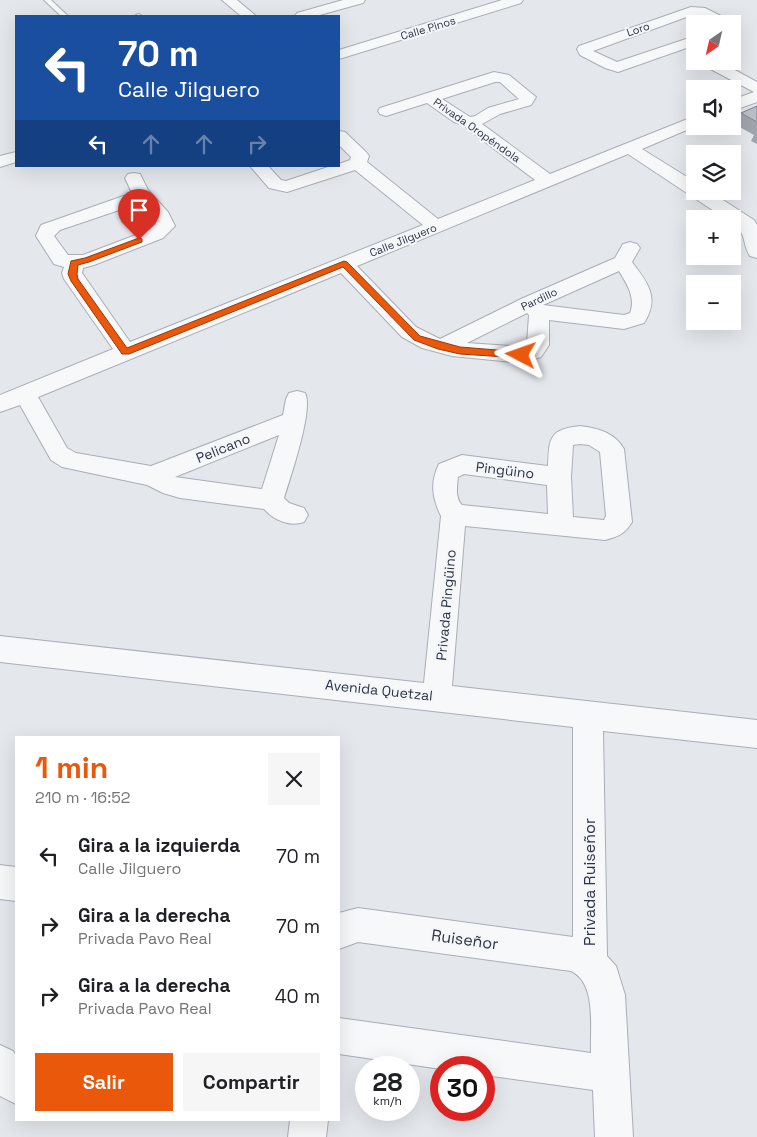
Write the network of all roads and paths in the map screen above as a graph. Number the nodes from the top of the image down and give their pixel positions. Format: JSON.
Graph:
{"nodes":[{"id":1,"x":47,"y":0,"type":"edge"},
{"id":2,"x":229,"y":0,"type":"edge"},
{"id":3,"x":358,"y":0,"type":"edge"},
{"id":4,"x":516,"y":0,"type":"edge"},
{"id":5,"x":64,"y":15,"type":"edge"},
{"id":6,"x":248,"y":15,"type":"edge"},
{"id":7,"x":306,"y":15,"type":"edge"},
{"id":8,"x":708,"y":15,"type":"edge"},
{"id":9,"x":686,"y":43,"type":"edge"},
{"id":10,"x":677,"y":46,"type":"junction"},
{"id":11,"x":686,"y":51,"type":"edge"},
{"id":12,"x":340,"y":55,"type":"edge"},
{"id":13,"x":723,"y":70,"type":"edge"},
{"id":14,"x":757,"y":88,"type":"edge"},
{"id":15,"x":757,"y":96,"type":"edge"},
{"id":16,"x":429,"y":98,"type":"junction"},
{"id":17,"x":741,"y":102,"type":"edge"},
{"id":18,"x":386,"y":111,"type":"dead end"},
{"id":19,"x":469,"y":122,"type":"junction"},
{"id":20,"x":686,"y":125,"type":"edge"},
{"id":21,"x":340,"y":137,"type":"edge"},
{"id":22,"x":630,"y":148,"type":"junction"},
{"id":23,"x":15,"y":157,"type":"edge"},
{"id":24,"x":0,"y":162,"type":"edge"},
{"id":25,"x":358,"y":163,"type":"junction"},
{"id":26,"x":259,"y":167,"type":"edge"},
{"id":27,"x":134,"y":178,"type":"dead end"},
{"id":28,"x":548,"y":181,"type":"junction"},
{"id":29,"x":142,"y":196,"type":"junction"},
{"id":30,"x":436,"y":227,"type":"junction"},
{"id":31,"x":757,"y":252,"type":"edge"},
{"id":32,"x":74,"y":263,"type":"junction"},
{"id":33,"x":344,"y":264,"type":"junction"},
{"id":34,"x":534,"y":308,"type":"junction"},
{"id":35,"x":442,"y":347,"type":"junction"},
{"id":36,"x":126,"y":352,"type":"junction"},
{"id":37,"x":25,"y":394,"type":"junction"},
{"id":38,"x":0,"y":404,"type":"edge"},
{"id":39,"x":451,"y":468,"type":"joint"},
{"id":40,"x":152,"y":476,"type":"junction"},
{"id":41,"x":559,"y":477,"type":"junction"},
{"id":42,"x":271,"y":500,"type":"junction"},
{"id":43,"x":454,"y":513,"type":"junction"},
{"id":44,"x":296,"y":515,"type":"dead end"},
{"id":45,"x":560,"y":525,"type":"junction"},
{"id":46,"x":0,"y":649,"type":"edge"},
{"id":47,"x":437,"y":697,"type":"junction"},
{"id":48,"x":588,"y":715,"type":"junction"},
{"id":49,"x":757,"y":734,"type":"edge"},
{"id":50,"x":0,"y":882,"type":"edge"},
{"id":51,"x":15,"y":884,"type":"edge"},
{"id":52,"x":340,"y":931,"type":"edge"},
{"id":53,"x":590,"y":962,"type":"junction"},
{"id":54,"x":340,"y":1036,"type":"edge"},
{"id":55,"x":0,"y":1064,"type":"edge"},
{"id":56,"x":610,"y":1074,"type":"junction"},
{"id":57,"x":15,"y":1084,"type":"edge"},
{"id":58,"x":309,"y":1121,"type":"edge"},
{"id":59,"x":307,"y":1137,"type":"edge"},
{"id":60,"x":614,"y":1137,"type":"edge"}],
"edges":[{"from":1,"to":5,"type":"lane"},
{"from":2,"to":6,"type":"street"},
{"from":3,"to":7,"type":"street"},
{"from":4,"to":12,"type":"street","name":"Calle Pinos"},
{"from":8,"to":10,"type":"street","name":"Loro"},
{"from":9,"to":10,"type":"street"},
{"from":10,"to":11,"type":"street"},
{"from":13,"to":14,"type":"street"},
{"from":15,"to":17,"type":"street"},
{"from":16,"to":18,"type":"street","name":"Privada Oropéndola"},
{"from":16,"to":19,"type":"street","name":"Privada Oropéndola"},
{"from":16,"to":19,"type":"street","name":"Privada Oropéndola"},
{"from":19,"to":28,"type":"street","name":"Privada Oropéndola"},
{"from":20,"to":22,"type":"street","name":"Calle Jilguero"},
{"from":21,"to":25,"type":"street"},
{"from":22,"to":28,"type":"street","name":"Calle Jilguero"},
{"from":22,"to":31,"type":"street"},
{"from":23,"to":24,"type":"street"},
{"from":25,"to":26,"type":"street"},
{"from":25,"to":30,"type":"street"},
{"from":27,"to":29,"type":"street"},
{"from":28,"to":30,"type":"street","name":"Calle Jilguero"},
{"from":29,"to":32,"type":"street"},
{"from":29,"to":32,"type":"street"},
{"from":30,"to":33,"type":"street","name":"Calle Jilguero"},
{"from":32,"to":36,"type":"street"},
{"from":33,"to":35,"type":"street"},
{"from":33,"to":36,"type":"street","name":"Calle Jilguero"},
{"from":34,"to":34,"type":"street","name":"Pardillo"},
{"from":34,"to":35,"type":"street","name":"Pardillo"},
{"from":34,"to":35,"type":"street"},
{"from":36,"to":37,"type":"street","name":"Calle Jilguero"},
{"from":37,"to":38,"type":"street","name":"Calle Jilguero"},
{"from":37,"to":40,"type":"street"},
{"from":39,"to":41,"type":"street","name":"Pingüino"},
{"from":39,"to":43,"type":"street","name":"Privada Pingüino"},
{"from":40,"to":42,"type":"street"},
{"from":40,"to":42,"type":"street","name":"Pelicano"},
{"from":41,"to":45,"type":"street"},
{"from":41,"to":45,"type":"street"},
{"from":42,"to":44,"type":"street"},
{"from":43,"to":45,"type":"street"},
{"from":43,"to":47,"type":"street","name":"Privada Pingüino"},
{"from":46,"to":47,"type":"street","name":"Avenida Quetzal"},
{"from":47,"to":48,"type":"street","name":"Avenida Quetzal"},
{"from":48,"to":49,"type":"street","name":"Avenida Quetzal"},
{"from":48,"to":53,"type":"street","name":"Privada Ruiseñor"},
{"from":50,"to":51,"type":"street"},
{"from":52,"to":53,"type":"street","name":"Ruiseñor"},
{"from":53,"to":56,"type":"street","name":"Privada Ruiseñor"},
{"from":54,"to":56,"type":"street"},
{"from":55,"to":57,"type":"street"},
{"from":56,"to":60,"type":"street","name":"Privada Ruiseñor"},
{"from":58,"to":59,"type":"street"}]}
